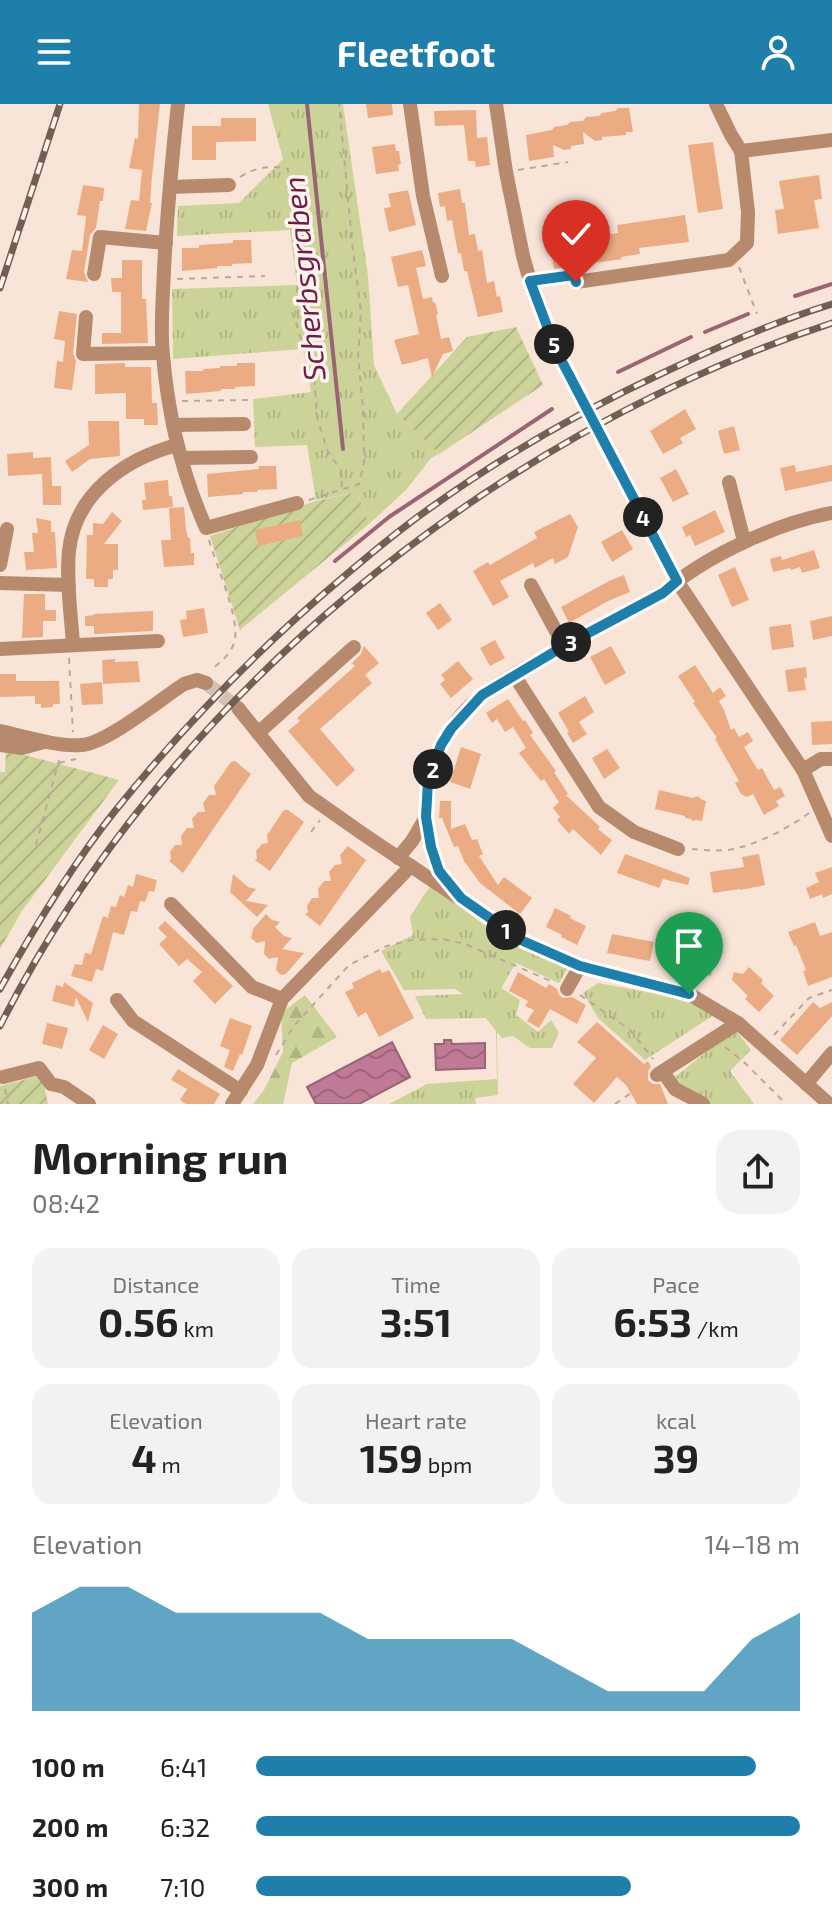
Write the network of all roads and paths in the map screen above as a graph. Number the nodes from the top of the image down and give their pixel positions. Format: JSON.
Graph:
{"nodes":[{"id":1,"x":178,"y":104,"type":"edge"},
{"id":2,"x":339,"y":104,"type":"edge"},
{"id":3,"x":410,"y":104,"type":"edge"},
{"id":4,"x":496,"y":104,"type":"edge"},
{"id":5,"x":716,"y":104,"type":"edge"},
{"id":6,"x":832,"y":140,"type":"edge"},
{"id":7,"x":741,"y":151,"type":"junction"},
{"id":8,"x":568,"y":162,"type":"dead end"},
{"id":9,"x":506,"y":172,"type":"junction"},
{"id":10,"x":229,"y":185,"type":"joint"},
{"id":11,"x":170,"y":187,"type":"junction"},
{"id":12,"x":166,"y":243,"type":"junction"},
{"id":13,"x":734,"y":255,"type":"junction"},
{"id":14,"x":94,"y":274,"type":"dead end"},
{"id":15,"x":265,"y":276,"type":"dead end"},
{"id":16,"x":442,"y":276,"type":"dead end"},
{"id":17,"x":164,"y":279,"type":"junction"},
{"id":18,"x":530,"y":281,"type":"junction"},
{"id":19,"x":576,"y":282,"type":"joint"},
{"id":20,"x":757,"y":314,"type":"dead end"},
{"id":21,"x":86,"y":317,"type":"dead end"},
{"id":22,"x":162,"y":353,"type":"junction"},
{"id":23,"x":249,"y":400,"type":"dead end"},
{"id":24,"x":169,"y":401,"type":"junction"},
{"id":25,"x":244,"y":424,"type":"dead end"},
{"id":26,"x":173,"y":425,"type":"junction"},
{"id":27,"x":179,"y":452,"type":"junction"},
{"id":28,"x":251,"y":457,"type":"dead end"},
{"id":29,"x":729,"y":482,"type":"dead end"},
{"id":30,"x":342,"y":490,"type":"junction"},
{"id":31,"x":297,"y":503,"type":"joint"},
{"id":32,"x":832,"y":513,"type":"edge"},
{"id":33,"x":206,"y":528,"type":"junction"},
{"id":34,"x":7,"y":529,"type":"dead end"},
{"id":35,"x":744,"y":541,"type":"junction"},
{"id":36,"x":0,"y":565,"type":"edge"},
{"id":37,"x":677,"y":581,"type":"junction"},
{"id":38,"x":0,"y":583,"type":"edge"},
{"id":39,"x":69,"y":585,"type":"junction"},
{"id":40,"x":531,"y":585,"type":"dead end"},
{"id":41,"x":158,"y":641,"type":"dead end"},
{"id":42,"x":73,"y":644,"type":"junction"},
{"id":43,"x":564,"y":646,"type":"junction"},
{"id":44,"x":354,"y":647,"type":"dead end"},
{"id":45,"x":0,"y":649,"type":"edge"},
{"id":46,"x":514,"y":675,"type":"junction"},
{"id":47,"x":204,"y":682,"type":"joint"},
{"id":48,"x":238,"y":708,"type":"tunnel mouth"},
{"id":49,"x":0,"y":731,"type":"edge"},
{"id":50,"x":258,"y":733,"type":"junction"},
{"id":51,"x":53,"y":742,"type":"junction"},
{"id":52,"x":0,"y":745,"type":"edge"},
{"id":53,"x":74,"y":745,"type":"junction"},
{"id":54,"x":832,"y":759,"type":"edge"},
{"id":55,"x":803,"y":770,"type":"junction"},
{"id":56,"x":819,"y":806,"type":"junction"},
{"id":57,"x":327,"y":810,"type":"junction"},
{"id":58,"x":426,"y":817,"type":"junction"},
{"id":59,"x":311,"y":832,"type":"dead end"},
{"id":60,"x":832,"y":836,"type":"edge"},
{"id":61,"x":36,"y":845,"type":"dead end"},
{"id":62,"x":678,"y":849,"type":"joint"},
{"id":63,"x":404,"y":862,"type":"junction"},
{"id":64,"x":461,"y":898,"type":"junction"},
{"id":65,"x":171,"y":904,"type":"dead end"},
{"id":66,"x":580,"y":966,"type":"junction"},
{"id":67,"x":567,"y":989,"type":"junction"},
{"id":68,"x":832,"y":990,"type":"edge"},
{"id":69,"x":282,"y":999,"type":"junction"},
{"id":70,"x":117,"y":1000,"type":"dead end"},
{"id":71,"x":738,"y":1023,"type":"junction"},
{"id":72,"x":715,"y":1039,"type":"junction"},
{"id":73,"x":764,"y":1046,"type":"junction"},
{"id":74,"x":832,"y":1053,"type":"edge"},
{"id":75,"x":270,"y":1065,"type":"dead end"},
{"id":76,"x":660,"y":1074,"type":"junction"},
{"id":77,"x":3,"y":1077,"type":"dead end"},
{"id":78,"x":806,"y":1084,"type":"junction"},
{"id":79,"x":241,"y":1091,"type":"junction"},
{"id":80,"x":631,"y":1093,"type":"dead end"},
{"id":81,"x":89,"y":1104,"type":"edge"},
{"id":82,"x":232,"y":1104,"type":"edge"},
{"id":83,"x":615,"y":1104,"type":"edge"},
{"id":84,"x":703,"y":1104,"type":"edge"},
{"id":85,"x":786,"y":1104,"type":"edge"},
{"id":86,"x":829,"y":1104,"type":"edge"}],
"edges":[{"from":1,"to":11,"type":"street"},
{"from":2,"to":30,"type":"path"},
{"from":3,"to":16,"type":"street"},
{"from":4,"to":9,"type":"street"},
{"from":5,"to":7,"type":"street"},
{"from":6,"to":7,"type":"street"},
{"from":7,"to":13,"type":"street"},
{"from":8,"to":9,"type":"path"},
{"from":9,"to":18,"type":"street"},
{"from":10,"to":11,"type":"street"},
{"from":10,"to":30,"type":"path"},
{"from":11,"to":12,"type":"street"},
{"from":12,"to":14,"type":"street"},
{"from":12,"to":17,"type":"street"},
{"from":13,"to":19,"type":"street"},
{"from":13,"to":20,"type":"path"},
{"from":15,"to":17,"type":"path"},
{"from":17,"to":22,"type":"street"},
{"from":18,"to":19,"type":"path"},
{"from":18,"to":37,"type":"street"},
{"from":21,"to":22,"type":"street"},
{"from":22,"to":24,"type":"street"},
{"from":23,"to":24,"type":"path"},
{"from":24,"to":26,"type":"street"},
{"from":25,"to":26,"type":"street"},
{"from":26,"to":27,"type":"street"},
{"from":27,"to":28,"type":"street"},
{"from":27,"to":33,"type":"street"},
{"from":27,"to":39,"type":"street"},
{"from":29,"to":35,"type":"street"},
{"from":30,"to":31,"type":"path"},
{"from":31,"to":33,"type":"street"},
{"from":32,"to":35,"type":"street"},
{"from":33,"to":47,"type":"path"},
{"from":34,"to":36,"type":"street"},
{"from":35,"to":37,"type":"street"},
{"from":37,"to":43,"type":"street"},
{"from":37,"to":55,"type":"street"},
{"from":38,"to":39,"type":"street"},
{"from":39,"to":42,"type":"street"},
{"from":40,"to":43,"type":"street"},
{"from":41,"to":42,"type":"street"},
{"from":42,"to":45,"type":"street"},
{"from":42,"to":53,"type":"path"},
{"from":43,"to":46,"type":"street"},
{"from":44,"to":50,"type":"street"},
{"from":46,"to":58,"type":"street"},
{"from":46,"to":62,"type":"street"},
{"from":47,"to":53,"type":"street"},
{"from":48,"to":50,"type":"street"},
{"from":49,"to":51,"type":"street"},
{"from":50,"to":57,"type":"street"},
{"from":51,"to":52,"type":"street"},
{"from":51,"to":53,"type":"street"},
{"from":51,"to":61,"type":"path"},
{"from":54,"to":55,"type":"street"},
{"from":55,"to":56,"type":"street"},
{"from":56,"to":60,"type":"street"},
{"from":56,"to":62,"type":"path"},
{"from":57,"to":59,"type":"path"},
{"from":57,"to":63,"type":"street"},
{"from":58,"to":63,"type":"street"},
{"from":58,"to":64,"type":"street"},
{"from":63,"to":64,"type":"street"},
{"from":63,"to":69,"type":"street"},
{"from":64,"to":66,"type":"street"},
{"from":65,"to":69,"type":"street"},
{"from":66,"to":67,"type":"street"},
{"from":66,"to":71,"type":"street"},
{"from":67,"to":75,"type":"path"},
{"from":67,"to":76,"type":"path"},
{"from":68,"to":73,"type":"path"},
{"from":69,"to":79,"type":"street"},
{"from":70,"to":79,"type":"street"},
{"from":71,"to":72,"type":"street"},
{"from":71,"to":73,"type":"street"},
{"from":72,"to":76,"type":"street"},
{"from":72,"to":85,"type":"path"},
{"from":73,"to":78,"type":"street"},
{"from":74,"to":78,"type":"street"},
{"from":76,"to":84,"type":"street"},
{"from":77,"to":81,"type":"street"},
{"from":78,"to":86,"type":"street"},
{"from":79,"to":82,"type":"street"},
{"from":80,"to":83,"type":"path"}]}
